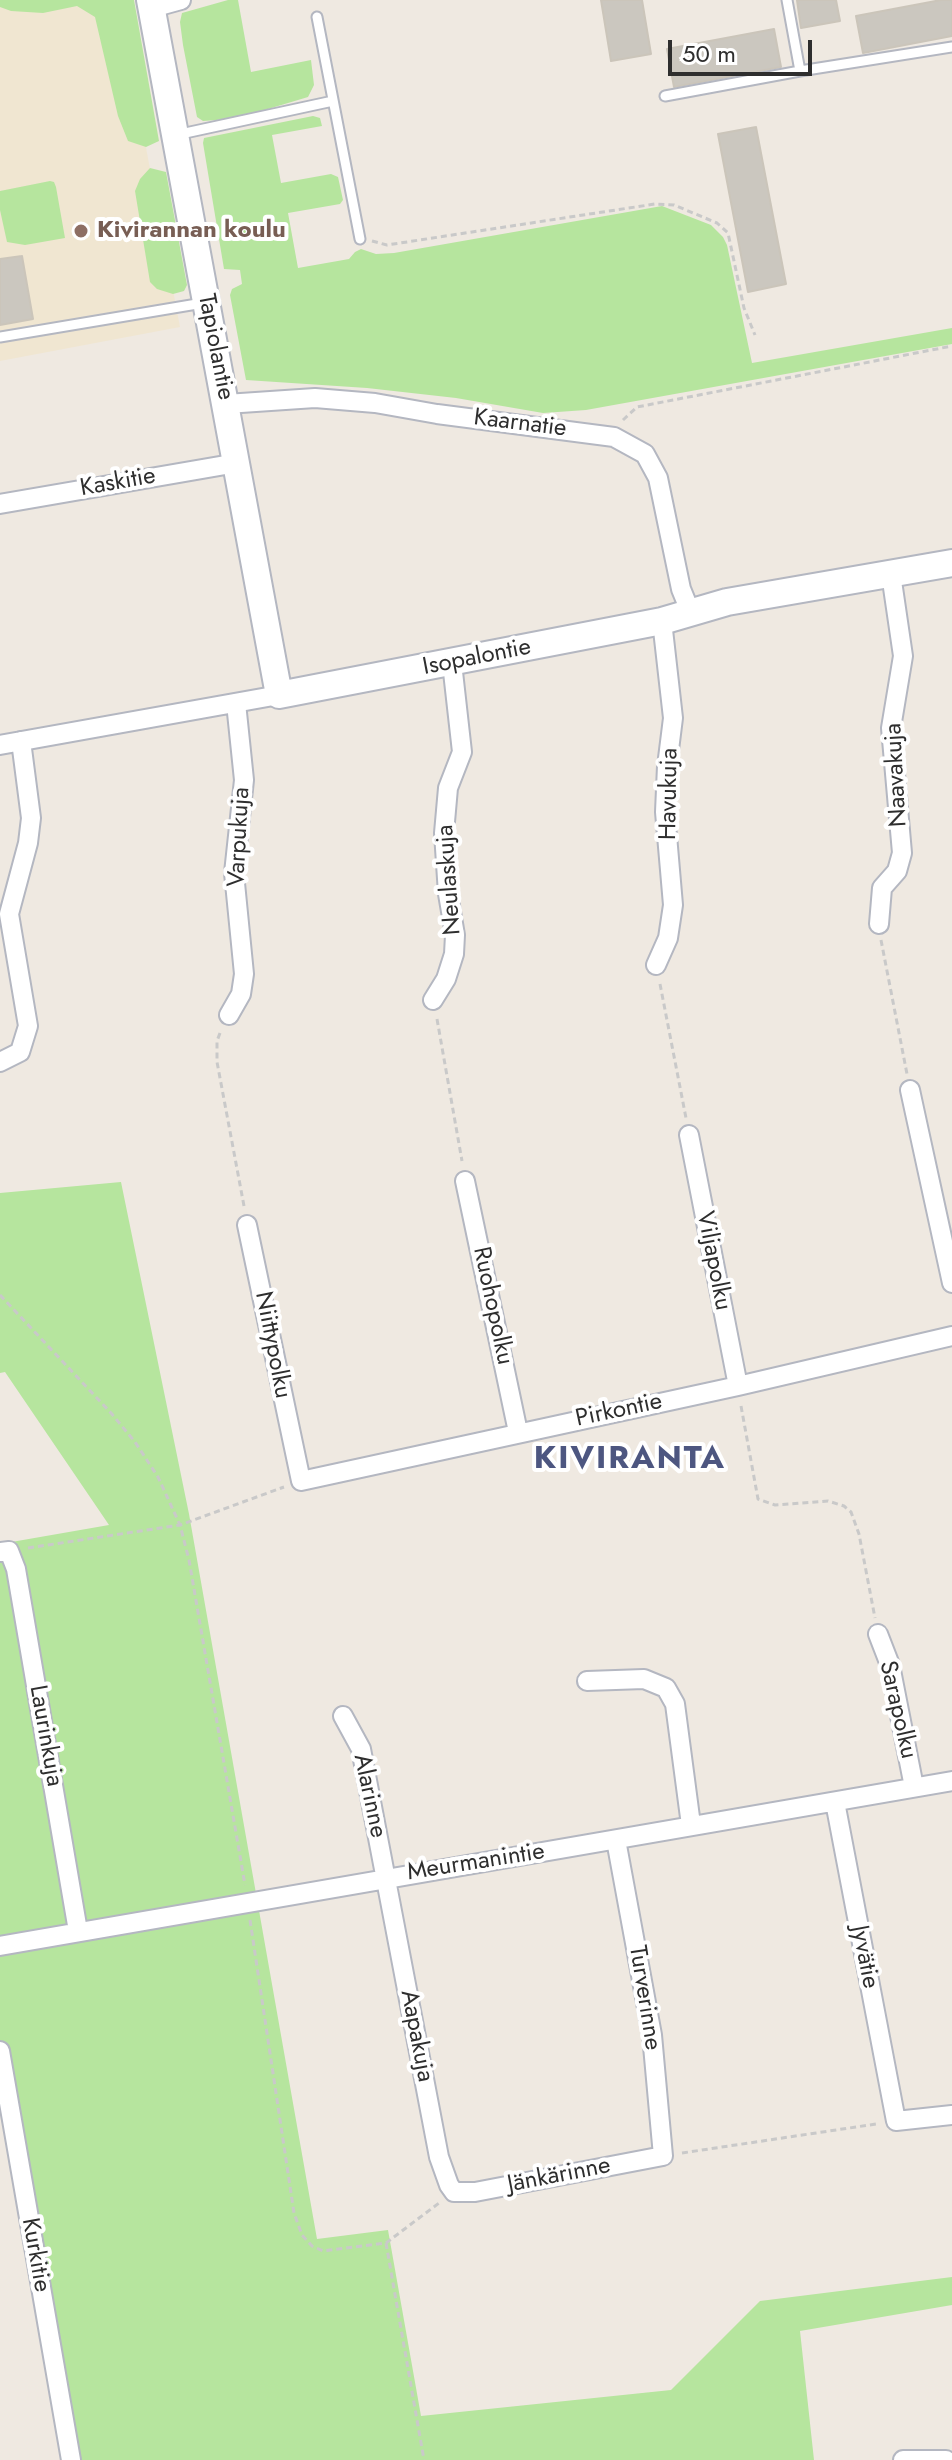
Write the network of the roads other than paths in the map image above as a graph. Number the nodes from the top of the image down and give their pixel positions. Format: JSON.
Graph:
{"nodes":[{"id":1,"x":181,"y":0,"type":"edge"},
{"id":2,"x":787,"y":0,"type":"edge"},
{"id":3,"x":151,"y":4,"type":"edge"},
{"id":4,"x":317,"y":17,"type":"dead end"},
{"id":5,"x":952,"y":47,"type":"edge"},
{"id":6,"x":800,"y":71,"type":"junction"},
{"id":7,"x":665,"y":96,"type":"dead end"},
{"id":8,"x":333,"y":101,"type":"junction"},
{"id":9,"x":176,"y":135,"type":"junction"},
{"id":10,"x":360,"y":239,"type":"road end"},
{"id":11,"x":207,"y":303,"type":"junction"},
{"id":12,"x":0,"y":337,"type":"edge"},
{"id":13,"x":226,"y":404,"type":"junction"},
{"id":14,"x":237,"y":463,"type":"junction"},
{"id":15,"x":0,"y":504,"type":"edge"},
{"id":16,"x":952,"y":563,"type":"edge"},
{"id":17,"x":891,"y":574,"type":"junction"},
{"id":18,"x":690,"y":611,"type":"junction"},
{"id":19,"x":662,"y":621,"type":"junction"},
{"id":20,"x":452,"y":663,"type":"junction"},
{"id":21,"x":279,"y":695,"type":"junction"},
{"id":22,"x":236,"y":703,"type":"junction"},
{"id":23,"x":21,"y":741,"type":"junction"},
{"id":24,"x":0,"y":745,"type":"edge"},
{"id":25,"x":879,"y":924,"type":"road end"},
{"id":26,"x":656,"y":965,"type":"road end"},
{"id":27,"x":433,"y":1000,"type":"road end"},
{"id":28,"x":229,"y":1015,"type":"road end"},
{"id":29,"x":0,"y":1062,"type":"edge"},
{"id":30,"x":910,"y":1090,"type":"road end"},
{"id":31,"x":689,"y":1135,"type":"road end"},
{"id":32,"x":465,"y":1181,"type":"road end"},
{"id":33,"x":247,"y":1225,"type":"road end"},
{"id":34,"x":952,"y":1283,"type":"edge"},
{"id":35,"x":952,"y":1336,"type":"edge"},
{"id":36,"x":738,"y":1386,"type":"junction"},
{"id":37,"x":518,"y":1432,"type":"junction"},
{"id":38,"x":298,"y":1474,"type":"joint"},
{"id":39,"x":4,"y":1552,"type":"edge"},
{"id":40,"x":878,"y":1634,"type":"road end"},
{"id":41,"x":587,"y":1681,"type":"dead end"},
{"id":42,"x":343,"y":1716,"type":"dead end"},
{"id":43,"x":952,"y":1781,"type":"edge"},
{"id":44,"x":914,"y":1787,"type":"junction"},
{"id":45,"x":835,"y":1802,"type":"junction"},
{"id":46,"x":691,"y":1825,"type":"junction"},
{"id":47,"x":616,"y":1840,"type":"junction"},
{"id":48,"x":386,"y":1878,"type":"junction"},
{"id":49,"x":78,"y":1931,"type":"junction"},
{"id":50,"x":0,"y":1946,"type":"edge"},
{"id":51,"x":0,"y":2051,"type":"edge"},
{"id":52,"x":952,"y":2115,"type":"edge"},
{"id":53,"x":663,"y":2156,"type":"joint"},
{"id":54,"x":454,"y":2192,"type":"joint"},
{"id":55,"x":71,"y":2460,"type":"edge"},
{"id":56,"x":903,"y":2460,"type":"edge"},
{"id":57,"x":946,"y":2460,"type":"edge"}],
"edges":[{"from":1,"to":3,"type":"street"},
{"from":2,"to":6,"type":"lane"},
{"from":3,"to":9,"type":"street","name":"Tapiolantie"},
{"from":4,"to":8,"type":"lane"},
{"from":5,"to":6,"type":"lane"},
{"from":6,"to":7,"type":"lane"},
{"from":8,"to":9,"type":"lane"},
{"from":8,"to":10,"type":"lane"},
{"from":9,"to":11,"type":"street","name":"Tapiolantie"},
{"from":11,"to":12,"type":"lane"},
{"from":11,"to":13,"type":"street","name":"Tapiolantie"},
{"from":13,"to":14,"type":"street","name":"Tapiolantie"},
{"from":13,"to":18,"type":"street","name":"Kaarnatie"},
{"from":14,"to":15,"type":"street","name":"Kaskitie"},
{"from":14,"to":21,"type":"street","name":"Tapiolantie"},
{"from":16,"to":17,"type":"street","name":"Isopalontie"},
{"from":17,"to":18,"type":"street","name":"Isopalontie"},
{"from":17,"to":25,"type":"street","name":"Naavakuja"},
{"from":18,"to":19,"type":"street","name":"Isopalontie"},
{"from":19,"to":20,"type":"street","name":"Isopalontie"},
{"from":19,"to":26,"type":"street","name":"Havukuja"},
{"from":20,"to":21,"type":"street","name":"Isopalontie"},
{"from":20,"to":27,"type":"street","name":"Neulaskuja"},
{"from":21,"to":22,"type":"street","name":"Isopalontie"},
{"from":22,"to":23,"type":"street","name":"Isopalontie"},
{"from":22,"to":28,"type":"street","name":"Varpukuja"},
{"from":23,"to":24,"type":"street","name":"Isopalontie"},
{"from":23,"to":29,"type":"street"},
{"from":30,"to":34,"type":"street"},
{"from":31,"to":36,"type":"street","name":"Viljapolku"},
{"from":32,"to":37,"type":"street","name":"Ruohopolku"},
{"from":33,"to":38,"type":"street","name":"Niittypolku"},
{"from":35,"to":36,"type":"street","name":"Pirkontie"},
{"from":36,"to":37,"type":"street","name":"Pirkontie"},
{"from":37,"to":38,"type":"street","name":"Pirkontie"},
{"from":39,"to":49,"type":"street","name":"Laurinkuja"},
{"from":40,"to":44,"type":"street","name":"Sarapolku"},
{"from":41,"to":46,"type":"street"},
{"from":42,"to":48,"type":"street","name":"Alarinne"},
{"from":43,"to":44,"type":"street","name":"Meurmanintie"},
{"from":44,"to":45,"type":"street","name":"Meurmanintie"},
{"from":45,"to":46,"type":"street","name":"Meurmanintie"},
{"from":45,"to":52,"type":"street","name":"Jyvätie"},
{"from":46,"to":47,"type":"street","name":"Meurmanintie"},
{"from":47,"to":48,"type":"street","name":"Meurmanintie"},
{"from":47,"to":53,"type":"street","name":"Turverinne"},
{"from":48,"to":49,"type":"street","name":"Meurmanintie"},
{"from":48,"to":54,"type":"street","name":"Aapakuja"},
{"from":49,"to":50,"type":"street","name":"Meurmanintie"},
{"from":51,"to":55,"type":"street","name":"Kurkitie"},
{"from":53,"to":54,"type":"street","name":"Jänkärinne"},
{"from":56,"to":57,"type":"street"}]}
